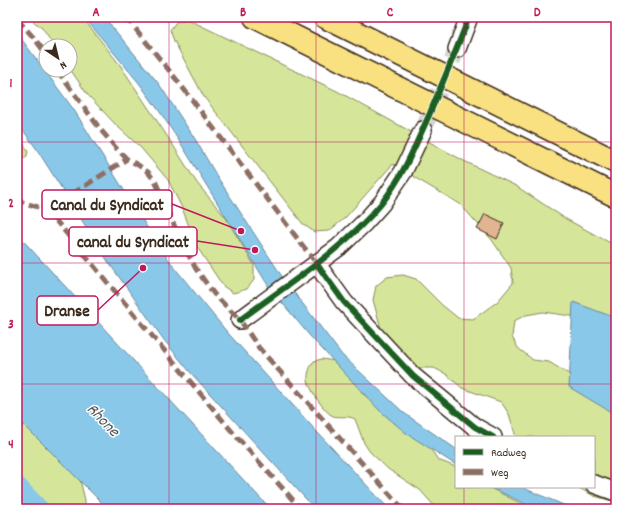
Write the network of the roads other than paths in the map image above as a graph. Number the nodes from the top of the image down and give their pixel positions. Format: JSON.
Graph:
{"nodes":[{"id":1,"x":255,"y":17,"type":"edge"},
{"id":2,"x":325,"y":17,"type":"edge"},
{"id":3,"x":469,"y":17,"type":"edge"},
{"id":4,"x":457,"y":49,"type":"tunnel mouth"},
{"id":5,"x":422,"y":130,"type":"tunnel mouth"},
{"id":6,"x":616,"y":162,"type":"edge"},
{"id":7,"x":616,"y":196,"type":"edge"},
{"id":8,"x":311,"y":268,"type":"junction"},
{"id":9,"x":240,"y":320,"type":"dead end"},
{"id":10,"x":491,"y":436,"type":"edge"},
{"id":11,"x":595,"y":484,"type":"edge"},
{"id":12,"x":616,"y":492,"type":"edge"}],
"edges":[{"from":1,"to":7,"type":"highway"},
{"from":2,"to":6,"type":"highway"},
{"from":3,"to":4,"type":"street"},
{"from":5,"to":8,"type":"street"},
{"from":8,"to":9,"type":"street"},
{"from":8,"to":10,"type":"street"},
{"from":11,"to":12,"type":"street"}]}
